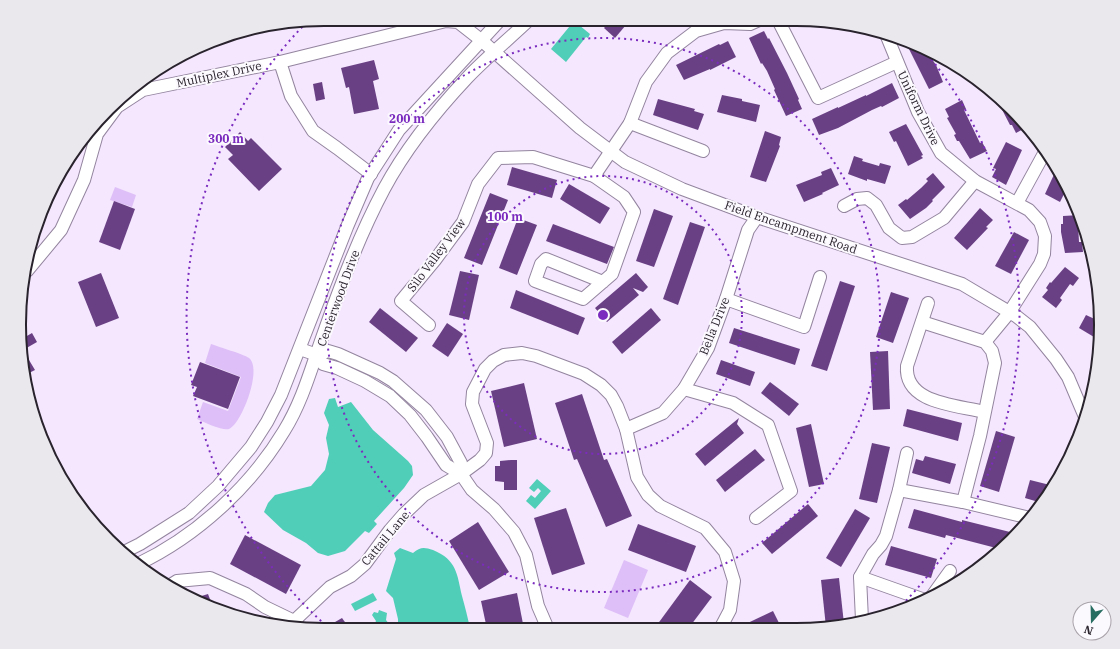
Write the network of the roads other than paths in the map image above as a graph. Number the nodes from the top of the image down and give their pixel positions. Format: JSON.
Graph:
{"nodes":[{"id":1,"x":426,"y":26,"type":"edge"},
{"id":2,"x":463,"y":26,"type":"edge"},
{"id":3,"x":494,"y":26,"type":"edge"},
{"id":4,"x":523,"y":26,"type":"edge"},
{"id":5,"x":710,"y":26,"type":"edge"},
{"id":6,"x":781,"y":26,"type":"edge"},
{"id":7,"x":481,"y":40,"type":"junction"},
{"id":8,"x":889,"y":41,"type":"edge"},
{"id":9,"x":495,"y":52,"type":"junction"},
{"id":10,"x":280,"y":62,"type":"junction"},
{"id":11,"x":897,"y":62,"type":"junction"},
{"id":12,"x":129,"y":99,"type":"edge"},
{"id":13,"x":112,"y":114,"type":"edge"},
{"id":14,"x":630,"y":123,"type":"junction"},
{"id":15,"x":610,"y":151,"type":"junction"},
{"id":16,"x":704,"y":151,"type":"dead end"},
{"id":17,"x":1042,"y":157,"type":"edge"},
{"id":18,"x":371,"y":174,"type":"junction"},
{"id":19,"x":594,"y":176,"type":"junction"},
{"id":20,"x":975,"y":181,"type":"junction"},
{"id":21,"x":1017,"y":203,"type":"junction"},
{"id":22,"x":844,"y":206,"type":"dead end"},
{"id":23,"x":757,"y":217,"type":"junction"},
{"id":24,"x":33,"y":263,"type":"edge"},
{"id":25,"x":820,"y":277,"type":"dead end"},
{"id":26,"x":603,"y":282,"type":"junction"},
{"id":27,"x":726,"y":299,"type":"junction"},
{"id":28,"x":928,"y":303,"type":"dead end"},
{"id":29,"x":1009,"y":313,"type":"junction"},
{"id":30,"x":922,"y":322,"type":"junction"},
{"id":31,"x":429,"y":325,"type":"dead end"},
{"id":32,"x":985,"y":342,"type":"junction"},
{"id":33,"x":300,"y":349,"type":"junction"},
{"id":34,"x":317,"y":355,"type":"junction"},
{"id":35,"x":684,"y":389,"type":"junction"},
{"id":36,"x":1082,"y":409,"type":"edge"},
{"id":37,"x":984,"y":412,"type":"junction"},
{"id":38,"x":626,"y":429,"type":"junction"},
{"id":39,"x":908,"y":453,"type":"dead end"},
{"id":40,"x":461,"y":474,"type":"junction"},
{"id":41,"x":899,"y":490,"type":"junction"},
{"id":42,"x":963,"y":502,"type":"junction"},
{"id":43,"x":1024,"y":516,"type":"edge"},
{"id":44,"x":756,"y":518,"type":"dead end"},
{"id":45,"x":129,"y":550,"type":"edge"},
{"id":46,"x":143,"y":561,"type":"edge"},
{"id":47,"x":950,"y":571,"type":"dead end"},
{"id":48,"x":860,"y":577,"type":"junction"},
{"id":49,"x":174,"y":583,"type":"edge"},
{"id":50,"x":939,"y":586,"type":"edge"},
{"id":51,"x":917,"y":597,"type":"edge"},
{"id":52,"x":862,"y":615,"type":"edge"},
{"id":53,"x":289,"y":620,"type":"edge"},
{"id":54,"x":300,"y":621,"type":"edge"},
{"id":55,"x":545,"y":623,"type":"edge"},
{"id":56,"x":723,"y":623,"type":"edge"}],
"edges":[{"from":1,"to":10,"type":"street","name":"Multiplex Drive"},
{"from":2,"to":7,"type":"street","name":"Multiplex Drive"},
{"from":3,"to":7,"type":"street","name":"Centerwood Drive"},
{"from":4,"to":9,"type":"street","name":"Centerwood Drive"},
{"from":5,"to":14,"type":"street"},
{"from":6,"to":11,"type":"street"},
{"from":7,"to":9,"type":"street","name":"Field Encampment Road"},
{"from":7,"to":18,"type":"street","name":"Centerwood Drive"},
{"from":8,"to":11,"type":"street","name":"Uniform Drive"},
{"from":9,"to":15,"type":"street","name":"Field Encampment Road"},
{"from":9,"to":34,"type":"street","name":"Centerwood Drive"},
{"from":10,"to":12,"type":"street","name":"Multiplex Drive"},
{"from":10,"to":18,"type":"street"},
{"from":11,"to":20,"type":"street","name":"Uniform Drive"},
{"from":13,"to":24,"type":"street","name":"Multiplex Drive"},
{"from":14,"to":15,"type":"street"},
{"from":14,"to":16,"type":"street"},
{"from":15,"to":19,"type":"street"},
{"from":15,"to":23,"type":"street","name":"Field Encampment Road"},
{"from":17,"to":21,"type":"street"},
{"from":18,"to":33,"type":"street","name":"Centerwood Drive"},
{"from":19,"to":26,"type":"street","name":"Silo Valley View"},
{"from":19,"to":31,"type":"street","name":"Silo Valley View"},
{"from":20,"to":21,"type":"street","name":"Uniform Drive"},
{"from":20,"to":22,"type":"street"},
{"from":21,"to":29,"type":"street","name":"Uniform Drive"},
{"from":23,"to":27,"type":"street","name":"Bella Drive"},
{"from":23,"to":29,"type":"street","name":"Field Encampment Road"},
{"from":25,"to":27,"type":"street"},
{"from":26,"to":26,"type":"street","name":"Silo Valley View"},
{"from":27,"to":35,"type":"street","name":"Bella Drive"},
{"from":28,"to":30,"type":"street"},
{"from":29,"to":32,"type":"street","name":"Uniform Drive"},
{"from":29,"to":36,"type":"street","name":"Field Encampment Road"},
{"from":30,"to":32,"type":"street"},
{"from":30,"to":37,"type":"street"},
{"from":32,"to":37,"type":"street"},
{"from":33,"to":34,"type":"street"},
{"from":33,"to":45,"type":"street","name":"Centerwood Drive"},
{"from":34,"to":40,"type":"street"},
{"from":34,"to":46,"type":"street","name":"Centerwood Drive"},
{"from":35,"to":38,"type":"street","name":"Bella Drive"},
{"from":35,"to":44,"type":"street"},
{"from":37,"to":42,"type":"street"},
{"from":38,"to":40,"type":"street","name":"Cattail Lane"},
{"from":38,"to":56,"type":"street","name":"Cattail Lane"},
{"from":39,"to":41,"type":"street"},
{"from":40,"to":54,"type":"street","name":"Cattail Lane"},
{"from":40,"to":55,"type":"street"},
{"from":41,"to":42,"type":"street"},
{"from":41,"to":48,"type":"street"},
{"from":42,"to":43,"type":"street"},
{"from":47,"to":50,"type":"street"},
{"from":48,"to":51,"type":"street"},
{"from":48,"to":52,"type":"street"},
{"from":49,"to":53,"type":"street"}]}
